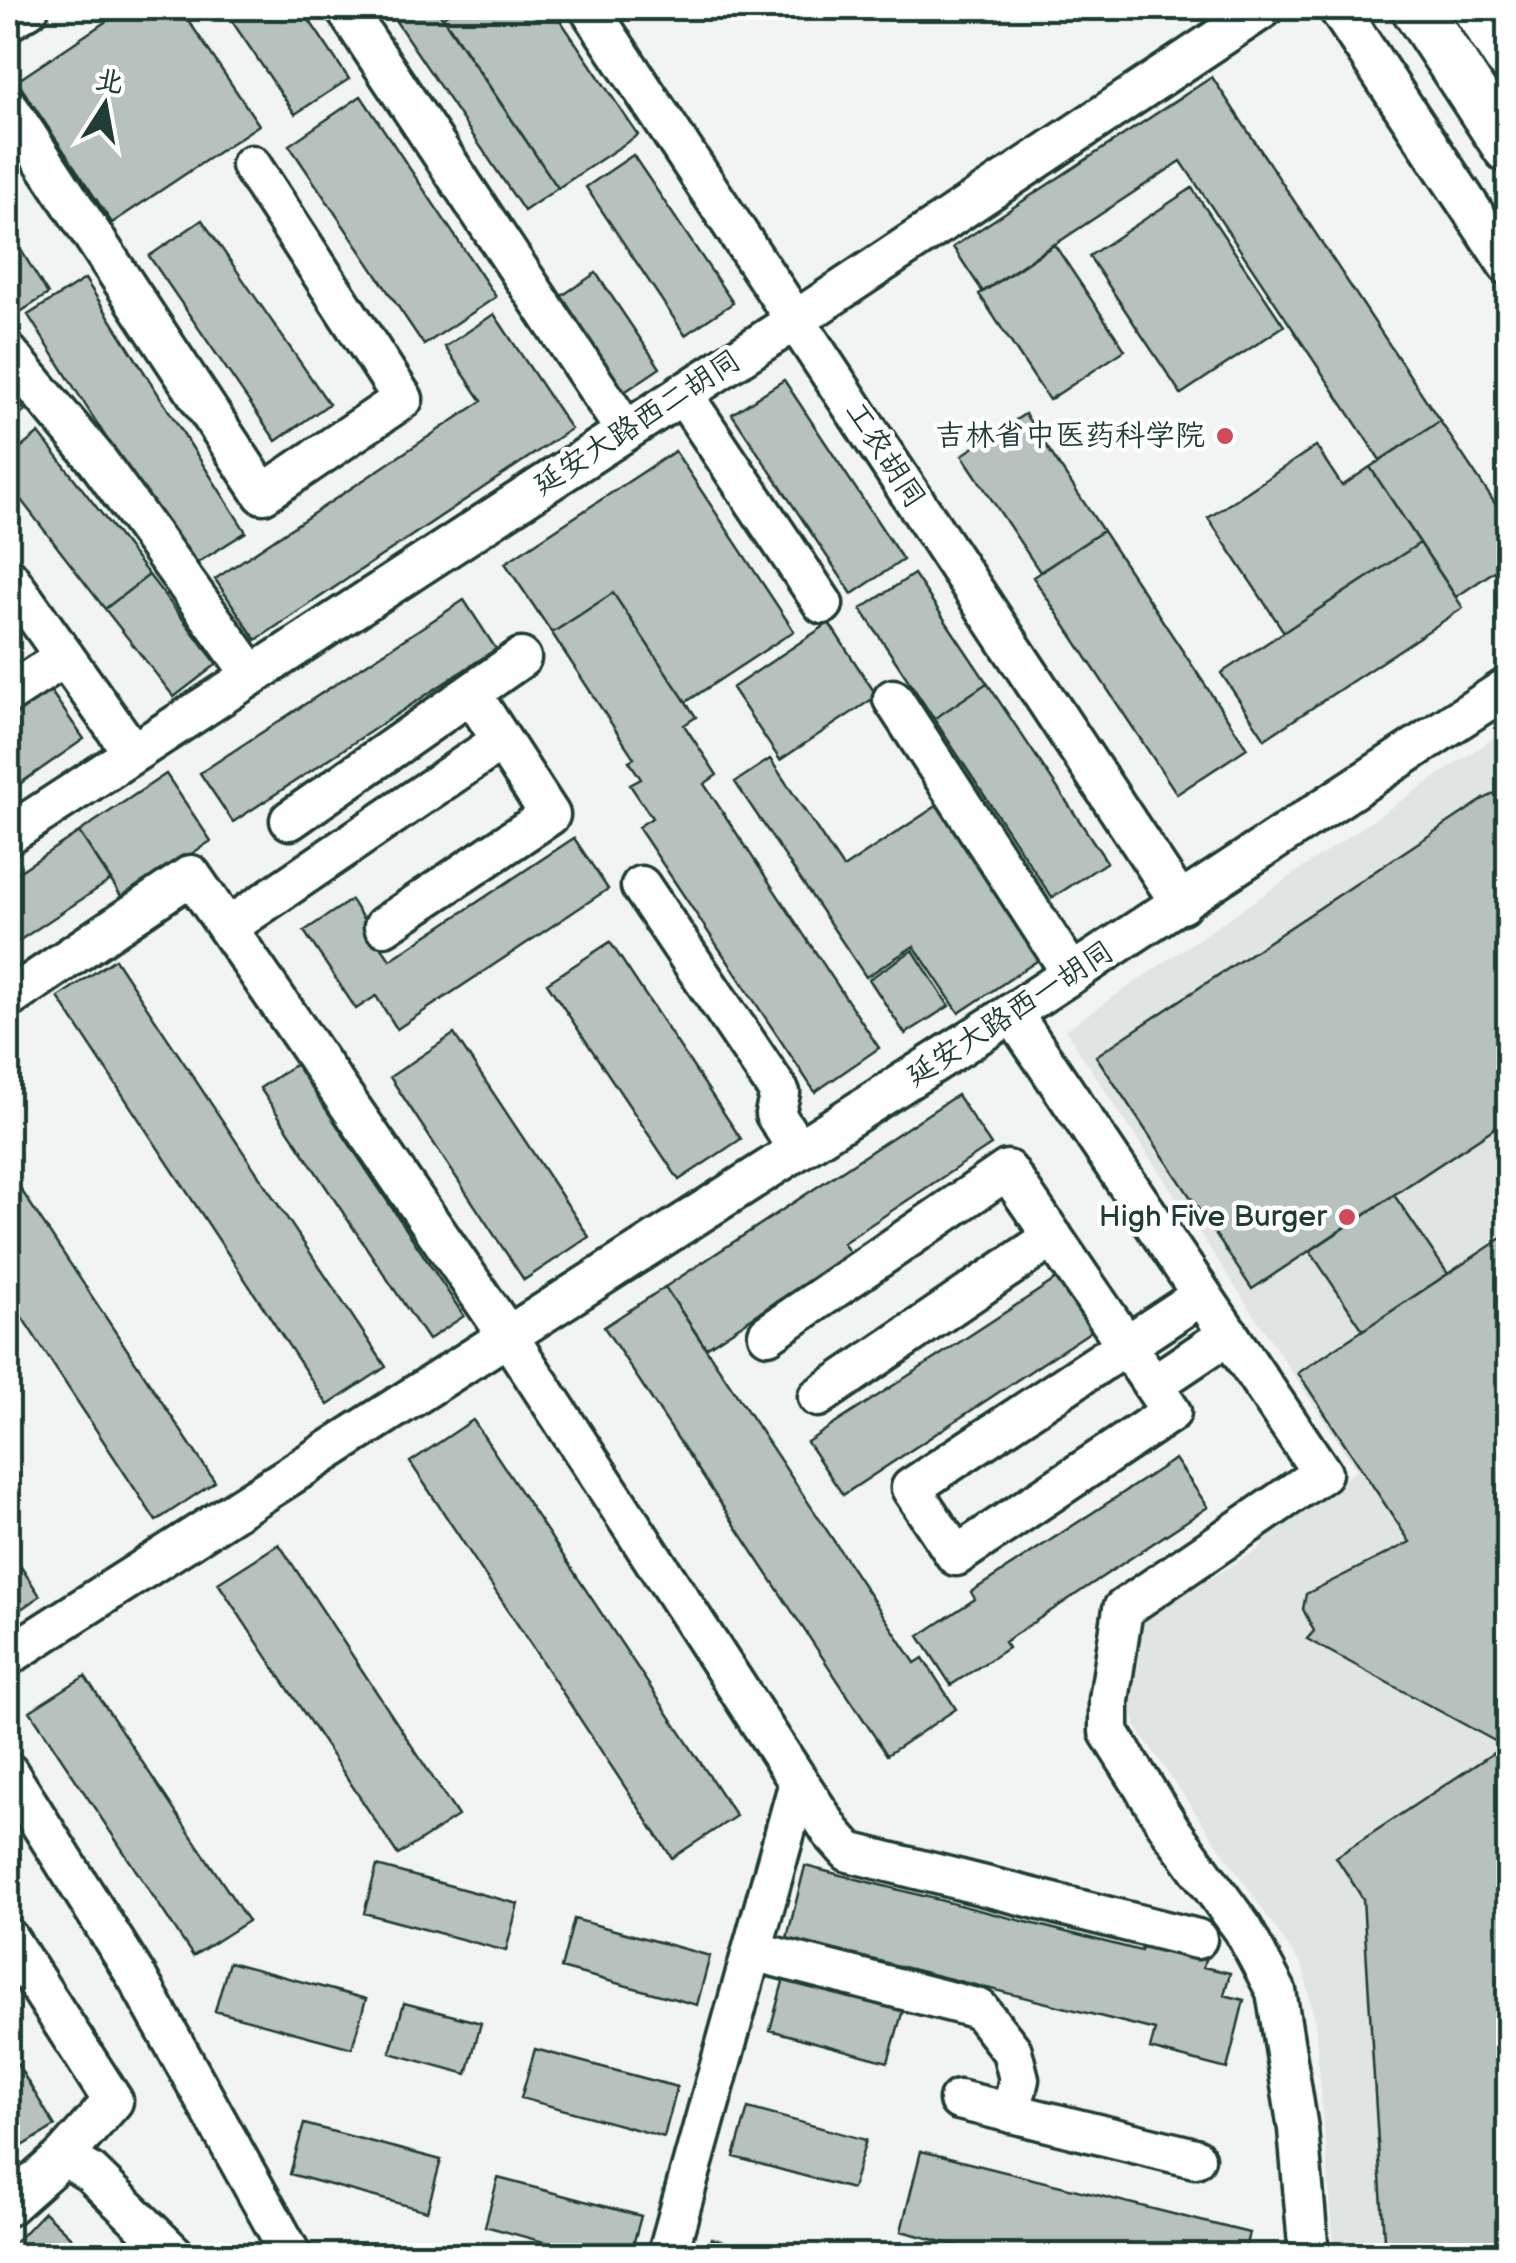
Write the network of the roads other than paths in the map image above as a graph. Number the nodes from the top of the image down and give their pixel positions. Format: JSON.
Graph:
{"nodes":[{"id":1,"x":29,"y":8,"type":"edge"},
{"id":2,"x":345,"y":8,"type":"edge"},
{"id":3,"x":589,"y":8,"type":"edge"},
{"id":4,"x":1264,"y":8,"type":"edge"},
{"id":5,"x":1338,"y":8,"type":"edge"},
{"id":6,"x":1416,"y":8,"type":"edge"},
{"id":7,"x":1477,"y":8,"type":"edge"},
{"id":8,"x":8,"y":22,"type":"edge"},
{"id":9,"x":1508,"y":56,"type":"edge"},
{"id":10,"x":8,"y":107,"type":"edge"},
{"id":11,"x":1508,"y":148,"type":"edge"},
{"id":12,"x":251,"y":165,"type":"dead end"},
{"id":13,"x":1508,"y":265,"type":"edge"},
{"id":14,"x":796,"y":320,"type":"junction"},
{"id":15,"x":8,"y":353,"type":"edge"},
{"id":16,"x":682,"y":393,"type":"junction"},
{"id":17,"x":625,"y":430,"type":"junction"},
{"id":18,"x":8,"y":577,"type":"edge"},
{"id":19,"x":823,"y":604,"type":"dead end"},
{"id":20,"x":64,"y":657,"type":"junction"},
{"id":21,"x":521,"y":658,"type":"dead end"},
{"id":22,"x":252,"y":675,"type":"junction"},
{"id":23,"x":1508,"y":687,"type":"edge"},
{"id":24,"x":471,"y":693,"type":"junction"},
{"id":25,"x":8,"y":694,"type":"edge"},
{"id":26,"x":893,"y":699,"type":"dead end"},
{"id":27,"x":501,"y":741,"type":"junction"},
{"id":28,"x":133,"y":753,"type":"junction"},
{"id":29,"x":290,"y":820,"type":"dead end"},
{"id":30,"x":8,"y":835,"type":"edge"},
{"id":31,"x":641,"y":886,"type":"dead end"},
{"id":32,"x":1180,"y":904,"type":"junction"},
{"id":33,"x":384,"y":926,"type":"dead end"},
{"id":34,"x":228,"y":928,"type":"junction"},
{"id":35,"x":1072,"y":974,"type":"junction"},
{"id":36,"x":8,"y":998,"type":"edge"},
{"id":37,"x":1012,"y":1014,"type":"junction"},
{"id":38,"x":798,"y":1150,"type":"junction"},
{"id":39,"x":1054,"y":1237,"type":"junction"},
{"id":40,"x":1202,"y":1295,"type":"junction"},
{"id":41,"x":768,"y":1334,"type":"dead end"},
{"id":42,"x":1229,"y":1334,"type":"junction"},
{"id":43,"x":508,"y":1336,"type":"junction"},
{"id":44,"x":1126,"y":1345,"type":"junction"},
{"id":45,"x":1152,"y":1384,"type":"junction"},
{"id":46,"x":818,"y":1397,"type":"dead end"},
{"id":47,"x":8,"y":1656,"type":"edge"},
{"id":48,"x":8,"y":1772,"type":"edge"},
{"id":49,"x":800,"y":1782,"type":"junction"},
{"id":50,"x":8,"y":1938,"type":"edge"},
{"id":51,"x":1197,"y":1939,"type":"dead end"},
{"id":52,"x":752,"y":1951,"type":"junction"},
{"id":53,"x":960,"y":2100,"type":"dead end"},
{"id":54,"x":1010,"y":2113,"type":"junction"},
{"id":55,"x":64,"y":2156,"type":"junction"},
{"id":56,"x":1194,"y":2158,"type":"dead end"},
{"id":57,"x":8,"y":2206,"type":"edge"},
{"id":58,"x":176,"y":2256,"type":"edge"},
{"id":59,"x":292,"y":2256,"type":"edge"},
{"id":60,"x":667,"y":2256,"type":"edge"},
{"id":61,"x":1309,"y":2256,"type":"edge"}],
"edges":[{"from":1,"to":8,"type":"street"},
{"from":2,"to":17,"type":"street"},
{"from":3,"to":14,"type":"street","name":"工农胡同"},
{"from":4,"to":14,"type":"street","name":"延安大路西二胡同"},
{"from":5,"to":13,"type":"street"},
{"from":6,"to":11,"type":"main road"},
{"from":7,"to":9,"type":"main road"},
{"from":10,"to":12,"type":"street"},
{"from":14,"to":16,"type":"street","name":"延安大路西二胡同"},
{"from":14,"to":32,"type":"street","name":"工农胡同"},
{"from":15,"to":22,"type":"street"},
{"from":16,"to":17,"type":"street","name":"延安大路西二胡同"},
{"from":16,"to":19,"type":"street"},
{"from":17,"to":22,"type":"street","name":"延安大路西二胡同"},
{"from":18,"to":20,"type":"street"},
{"from":20,"to":25,"type":"street"},
{"from":20,"to":28,"type":"street"},
{"from":21,"to":24,"type":"street"},
{"from":22,"to":28,"type":"street","name":"延安大路西二胡同"},
{"from":23,"to":32,"type":"street","name":"延安大路西一胡同"},
{"from":24,"to":27,"type":"street"},
{"from":24,"to":29,"type":"street"},
{"from":26,"to":35,"type":"street"},
{"from":27,"to":33,"type":"street"},
{"from":27,"to":34,"type":"street"},
{"from":28,"to":30,"type":"street","name":"延安大路西二胡同"},
{"from":31,"to":38,"type":"street"},
{"from":32,"to":35,"type":"street","name":"延安大路西一胡同"},
{"from":34,"to":36,"type":"street"},
{"from":34,"to":43,"type":"street"},
{"from":35,"to":37,"type":"street","name":"延安大路西一胡同"},
{"from":37,"to":38,"type":"street","name":"延安大路西一胡同"},
{"from":37,"to":40,"type":"street"},
{"from":38,"to":43,"type":"street","name":"延安大路西一胡同"},
{"from":39,"to":41,"type":"street"},
{"from":39,"to":44,"type":"street"},
{"from":39,"to":46,"type":"street"},
{"from":40,"to":42,"type":"street"},
{"from":40,"to":44,"type":"street"},
{"from":42,"to":45,"type":"street"},
{"from":42,"to":61,"type":"street"},
{"from":43,"to":47,"type":"street","name":"延安大路西一胡同"},
{"from":43,"to":49,"type":"street"},
{"from":44,"to":45,"type":"street"},
{"from":44,"to":45,"type":"street"},
{"from":48,"to":59,"type":"street"},
{"from":49,"to":51,"type":"street"},
{"from":49,"to":52,"type":"street"},
{"from":50,"to":55,"type":"street"},
{"from":52,"to":54,"type":"street"},
{"from":52,"to":60,"type":"street"},
{"from":53,"to":54,"type":"street"},
{"from":54,"to":56,"type":"street"},
{"from":55,"to":57,"type":"street"},
{"from":55,"to":58,"type":"street"}]}
